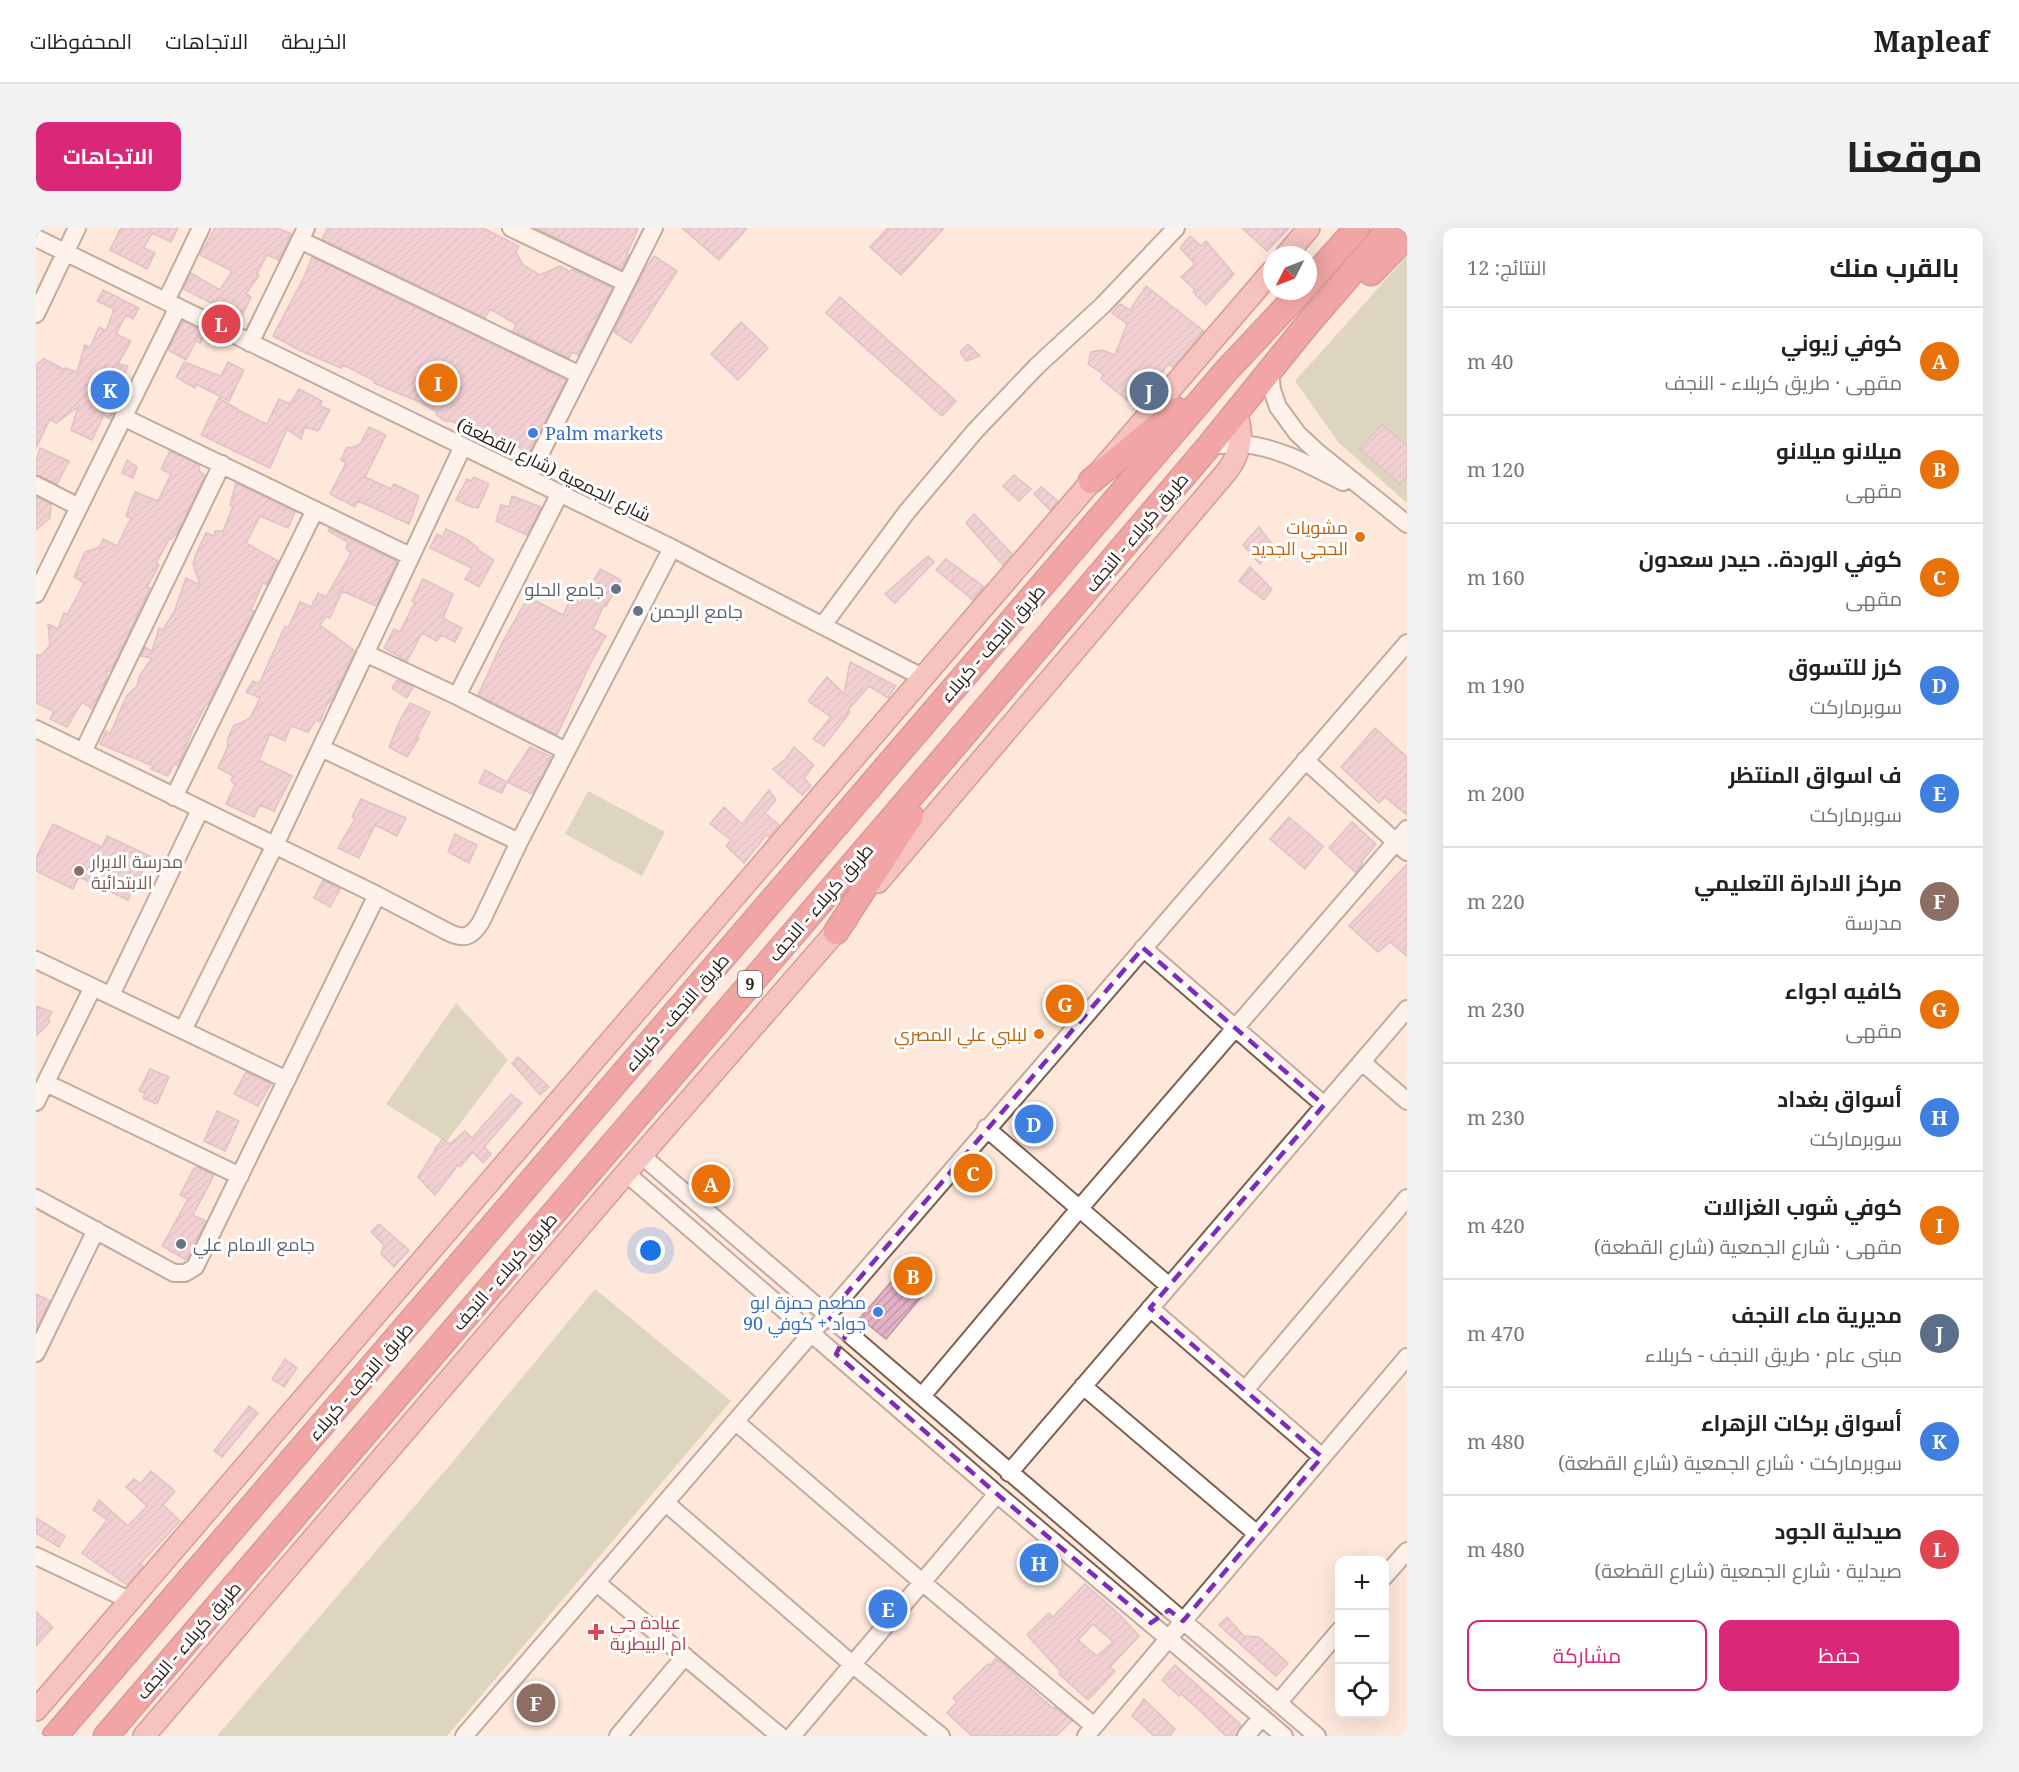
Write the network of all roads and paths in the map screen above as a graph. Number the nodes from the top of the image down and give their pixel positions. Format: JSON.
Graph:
{"nodes":[{"id":1,"x":77,"y":228,"type":"edge"},
{"id":2,"x":201,"y":228,"type":"edge"},
{"id":3,"x":511,"y":228,"type":"edge"},
{"id":4,"x":654,"y":228,"type":"edge"},
{"id":5,"x":1176,"y":228,"type":"edge"},
{"id":6,"x":1309,"y":228,"type":"edge"},
{"id":7,"x":1337,"y":228,"type":"edge"},
{"id":8,"x":1357,"y":228,"type":"edge"},
{"id":9,"x":1390,"y":228,"type":"edge"},
{"id":10,"x":303,"y":234,"type":"edge"},
{"id":11,"x":1407,"y":236,"type":"edge"},
{"id":12,"x":36,"y":238,"type":"edge"},
{"id":13,"x":1294,"y":246,"type":"edge"},
{"id":14,"x":65,"y":252,"type":"junction"},
{"id":15,"x":1317,"y":260,"type":"edge"},
{"id":16,"x":1317,"y":273,"type":"edge"},
{"id":17,"x":1263,"y":281,"type":"edge"},
{"id":18,"x":626,"y":283,"type":"junction"},
{"id":19,"x":1291,"y":300,"type":"edge"},
{"id":20,"x":172,"y":304,"type":"junction"},
{"id":21,"x":36,"y":314,"type":"edge"},
{"id":22,"x":1306,"y":326,"type":"junction"},
{"id":23,"x":250,"y":343,"type":"junction"},
{"id":24,"x":1226,"y":371,"type":"junction"},
{"id":25,"x":1270,"y":372,"type":"junction"},
{"id":26,"x":580,"y":375,"type":"junction"},
{"id":27,"x":1236,"y":413,"type":"junction"},
{"id":28,"x":123,"y":417,"type":"junction"},
{"id":29,"x":1240,"y":444,"type":"junction"},
{"id":30,"x":463,"y":446,"type":"junction"},
{"id":31,"x":1209,"y":446,"type":"junction"},
{"id":32,"x":222,"y":464,"type":"junction"},
{"id":33,"x":528,"y":478,"type":"junction"},
{"id":34,"x":1090,"y":481,"type":"junction"},
{"id":35,"x":36,"y":485,"type":"edge"},
{"id":36,"x":560,"y":493,"type":"junction"},
{"id":37,"x":1371,"y":496,"type":"junction"},
{"id":38,"x":79,"y":507,"type":"junction"},
{"id":39,"x":315,"y":510,"type":"junction"},
{"id":40,"x":1407,"y":524,"type":"edge"},
{"id":41,"x":672,"y":548,"type":"junction"},
{"id":42,"x":410,"y":556,"type":"junction"},
{"id":43,"x":36,"y":594,"type":"edge"},
{"id":44,"x":824,"y":625,"type":"junction"},
{"id":45,"x":1407,"y":643,"type":"edge"},
{"id":46,"x":365,"y":653,"type":"junction"},
{"id":47,"x":922,"y":677,"type":"junction"},
{"id":48,"x":457,"y":696,"type":"junction"},
{"id":49,"x":36,"y":729,"type":"edge"},
{"id":50,"x":961,"y":738,"type":"junction"},
{"id":51,"x":321,"y":748,"type":"junction"},
{"id":52,"x":566,"y":751,"type":"junction"},
{"id":53,"x":83,"y":752,"type":"junction"},
{"id":54,"x":1305,"y":760,"type":"junction"},
{"id":55,"x":174,"y":797,"type":"junction"},
{"id":56,"x":200,"y":810,"type":"junction"},
{"id":57,"x":1403,"y":841,"type":"edge"},
{"id":58,"x":519,"y":842,"type":"junction"},
{"id":59,"x":275,"y":845,"type":"junction"},
{"id":60,"x":377,"y":896,"type":"junction"},
{"id":61,"x":836,"y":932,"type":"junction"},
{"id":62,"x":1143,"y":948,"type":"junction"},
{"id":63,"x":36,"y":960,"type":"edge"},
{"id":64,"x":93,"y":987,"type":"junction"},
{"id":65,"x":111,"y":995,"type":"junction"},
{"id":66,"x":1407,"y":1009,"type":"edge"},
{"id":67,"x":1236,"y":1028,"type":"junction"},
{"id":68,"x":183,"y":1030,"type":"junction"},
{"id":69,"x":1362,"y":1062,"type":"junction"},
{"id":70,"x":287,"y":1080,"type":"junction"},
{"id":71,"x":45,"y":1083,"type":"junction"},
{"id":72,"x":1407,"y":1101,"type":"edge"},
{"id":73,"x":36,"y":1102,"type":"edge"},
{"id":74,"x":1324,"y":1105,"type":"junction"},
{"id":75,"x":986,"y":1128,"type":"junction"},
{"id":76,"x":641,"y":1155,"type":"junction"},
{"id":77,"x":626,"y":1173,"type":"junction"},
{"id":78,"x":240,"y":1176,"type":"junction"},
{"id":79,"x":36,"y":1197,"type":"edge"},
{"id":80,"x":1407,"y":1198,"type":"edge"},
{"id":81,"x":1079,"y":1209,"type":"junction"},
{"id":82,"x":96,"y":1230,"type":"junction"},
{"id":83,"x":1168,"y":1286,"type":"junction"},
{"id":84,"x":1150,"y":1308,"type":"junction"},
{"id":85,"x":827,"y":1316,"type":"junction"},
{"id":86,"x":813,"y":1333,"type":"junction"},
{"id":87,"x":853,"y":1338,"type":"junction"},
{"id":88,"x":36,"y":1353,"type":"edge"},
{"id":89,"x":837,"y":1354,"type":"junction"},
{"id":90,"x":1407,"y":1357,"type":"edge"},
{"id":91,"x":1083,"y":1386,"type":"junction"},
{"id":92,"x":1245,"y":1390,"type":"junction"},
{"id":93,"x":922,"y":1396,"type":"junction"},
{"id":94,"x":736,"y":1422,"type":"junction"},
{"id":95,"x":1322,"y":1457,"type":"junction"},
{"id":96,"x":1009,"y":1473,"type":"junction"},
{"id":97,"x":997,"y":1494,"type":"junction"},
{"id":98,"x":666,"y":1503,"type":"junction"},
{"id":99,"x":1257,"y":1534,"type":"junction"},
{"id":100,"x":1407,"y":1551,"type":"edge"},
{"id":101,"x":36,"y":1556,"type":"edge"},
{"id":102,"x":1389,"y":1571,"type":"edge"},
{"id":103,"x":922,"y":1582,"type":"junction"},
{"id":104,"x":597,"y":1583,"type":"junction"},
{"id":105,"x":129,"y":1600,"type":"junction"},
{"id":106,"x":1164,"y":1606,"type":"junction"},
{"id":107,"x":1183,"y":1621,"type":"junction"},
{"id":108,"x":1151,"y":1623,"type":"junction"},
{"id":109,"x":1335,"y":1636,"type":"edge"},
{"id":110,"x":1201,"y":1637,"type":"junction"},
{"id":111,"x":1168,"y":1638,"type":"junction"},
{"id":112,"x":1187,"y":1653,"type":"junction"},
{"id":113,"x":685,"y":1656,"type":"junction"},
{"id":114,"x":852,"y":1664,"type":"junction"},
{"id":115,"x":1278,"y":1702,"type":"junction"},
{"id":116,"x":36,"y":1710,"type":"edge"},
{"id":117,"x":1262,"y":1717,"type":"junction"},
{"id":118,"x":1090,"y":1731,"type":"edge"},
{"id":119,"x":935,"y":1734,"type":"edge"},
{"id":120,"x":55,"y":1736,"type":"edge"},
{"id":121,"x":106,"y":1736,"type":"edge"},
{"id":122,"x":144,"y":1736,"type":"edge"},
{"id":123,"x":464,"y":1736,"type":"edge"},
{"id":124,"x":618,"y":1736,"type":"edge"},
{"id":125,"x":780,"y":1736,"type":"edge"},
{"id":126,"x":792,"y":1736,"type":"edge"},
{"id":127,"x":1246,"y":1736,"type":"edge"},
{"id":128,"x":1284,"y":1736,"type":"edge"},
{"id":129,"x":1317,"y":1736,"type":"edge"}],
"edges":[{"from":1,"to":14,"type":"street"},
{"from":2,"to":20,"type":"street"},
{"from":3,"to":18,"type":"street"},
{"from":4,"to":18,"type":"street"},
{"from":5,"to":44,"type":"street"},
{"from":6,"to":13,"type":"main road"},
{"from":7,"to":15,"type":"highway"},
{"from":8,"to":16,"type":"highway"},
{"from":9,"to":22,"type":"highway","name":"طريق کربلاء - النجف","number":"9"},
{"from":10,"to":23,"type":"street"},
{"from":10,"to":26,"type":"street"},
{"from":11,"to":22,"type":"highway"},
{"from":12,"to":14,"type":"street","name":"شارع الجمعية (شارع القطعة)"},
{"from":14,"to":20,"type":"street","name":"شارع الجمعية (شارع القطعة)"},
{"from":14,"to":21,"type":"street"},
{"from":17,"to":34,"type":"main road"},
{"from":18,"to":26,"type":"street"},
{"from":19,"to":24,"type":"highway","name":"طريق النجف - کربلاء","number":"9"},
{"from":20,"to":23,"type":"street","name":"شارع الجمعية (شارع القطعة)"},
{"from":20,"to":28,"type":"street"},
{"from":22,"to":25,"type":"highway","name":"طريق کربلاء - النجف","number":"9"},
{"from":23,"to":30,"type":"street","name":"شارع الجمعية (شارع القطعة)"},
{"from":24,"to":34,"type":"highway"},
{"from":24,"to":120,"type":"highway","name":"طريق النجف - کربلاء","number":"9"},
{"from":25,"to":27,"type":"highway","name":"طريق کربلاء - النجف","number":"9"},
{"from":25,"to":37,"type":"street"},
{"from":26,"to":33,"type":"street"},
{"from":27,"to":29,"type":"main road"},
{"from":27,"to":31,"type":"highway","name":"طريق کربلاء - النجف","number":"9"},
{"from":28,"to":32,"type":"street"},
{"from":28,"to":38,"type":"street"},
{"from":29,"to":31,"type":"street"},
{"from":29,"to":37,"type":"street"},
{"from":29,"to":61,"type":"main road"},
{"from":30,"to":33,"type":"street","name":"شارع الجمعية (شارع القطعة)"},
{"from":30,"to":42,"type":"street"},
{"from":31,"to":50,"type":"highway","name":"طريق کربلاء - النجف","number":"9"},
{"from":32,"to":39,"type":"street"},
{"from":32,"to":53,"type":"street"},
{"from":33,"to":36,"type":"street","name":"شارع الجمعية (شارع القطعة)"},
{"from":34,"to":47,"type":"main road"},
{"from":35,"to":38,"type":"street"},
{"from":36,"to":41,"type":"street","name":"شارع الجمعية (شارع القطعة)"},
{"from":36,"to":48,"type":"street"},
{"from":37,"to":40,"type":"street"},
{"from":38,"to":43,"type":"street"},
{"from":39,"to":42,"type":"street"},
{"from":39,"to":55,"type":"street"},
{"from":41,"to":44,"type":"street","name":"شارع الجمعية (شارع القطعة)"},
{"from":41,"to":52,"type":"street"},
{"from":42,"to":46,"type":"street"},
{"from":44,"to":47,"type":"street","name":"شارع الجمعية (شارع القطعة)"},
{"from":45,"to":54,"type":"street"},
{"from":46,"to":48,"type":"street"},
{"from":46,"to":51,"type":"street"},
{"from":47,"to":105,"type":"main road"},
{"from":48,"to":52,"type":"street"},
{"from":49,"to":53,"type":"street"},
{"from":50,"to":61,"type":"highway"},
{"from":50,"to":121,"type":"highway","name":"طريق کربلاء - النجف","number":"9"},
{"from":51,"to":58,"type":"street"},
{"from":51,"to":59,"type":"street"},
{"from":52,"to":58,"type":"street"},
{"from":53,"to":55,"type":"street"},
{"from":54,"to":57,"type":"street"},
{"from":54,"to":62,"type":"street"},
{"from":55,"to":56,"type":"street"},
{"from":56,"to":59,"type":"street"},
{"from":56,"to":65,"type":"street"},
{"from":57,"to":67,"type":"street"},
{"from":58,"to":60,"type":"street"},
{"from":59,"to":60,"type":"street"},
{"from":59,"to":68,"type":"street"},
{"from":60,"to":70,"type":"street"},
{"from":61,"to":76,"type":"main road"},
{"from":62,"to":67,"type":"street"},
{"from":62,"to":75,"type":"street"},
{"from":63,"to":64,"type":"street"},
{"from":64,"to":65,"type":"street"},
{"from":64,"to":71,"type":"street"},
{"from":65,"to":68,"type":"street"},
{"from":66,"to":69,"type":"street"},
{"from":67,"to":74,"type":"street"},
{"from":67,"to":81,"type":"street"},
{"from":68,"to":70,"type":"street"},
{"from":69,"to":72,"type":"street"},
{"from":69,"to":74,"type":"street"},
{"from":70,"to":78,"type":"street"},
{"from":71,"to":73,"type":"street"},
{"from":71,"to":78,"type":"street"},
{"from":74,"to":83,"type":"street"},
{"from":75,"to":81,"type":"street"},
{"from":75,"to":85,"type":"street"},
{"from":76,"to":77,"type":"main road"},
{"from":76,"to":85,"type":"street"},
{"from":77,"to":86,"type":"street"},
{"from":77,"to":122,"type":"main road"},
{"from":78,"to":82,"type":"street"},
{"from":79,"to":82,"type":"street"},
{"from":80,"to":92,"type":"street"},
{"from":81,"to":83,"type":"street"},
{"from":81,"to":93,"type":"street"},
{"from":82,"to":88,"type":"street"},
{"from":83,"to":84,"type":"street"},
{"from":84,"to":91,"type":"street"},
{"from":84,"to":92,"type":"street"},
{"from":85,"to":86,"type":"street"},
{"from":85,"to":87,"type":"street"},
{"from":86,"to":89,"type":"street"},
{"from":86,"to":94,"type":"street"},
{"from":87,"to":89,"type":"street"},
{"from":87,"to":93,"type":"street"},
{"from":89,"to":97,"type":"street"},
{"from":90,"to":95,"type":"street"},
{"from":91,"to":96,"type":"street"},
{"from":91,"to":99,"type":"street"},
{"from":92,"to":95,"type":"street"},
{"from":93,"to":96,"type":"street"},
{"from":94,"to":98,"type":"street"},
{"from":94,"to":103,"type":"street"},
{"from":95,"to":99,"type":"street"},
{"from":96,"to":106,"type":"street"},
{"from":97,"to":103,"type":"street"},
{"from":97,"to":108,"type":"street"},
{"from":98,"to":104,"type":"street"},
{"from":98,"to":114,"type":"street"},
{"from":99,"to":107,"type":"street"},
{"from":100,"to":102,"type":"street"},
{"from":101,"to":105,"type":"street"},
{"from":103,"to":114,"type":"street"},
{"from":103,"to":118,"type":"street"},
{"from":104,"to":113,"type":"street"},
{"from":104,"to":123,"type":"street"},
{"from":105,"to":116,"type":"main road"},
{"from":106,"to":107,"type":"street"},
{"from":106,"to":108,"type":"street"},
{"from":107,"to":110,"type":"street"},
{"from":107,"to":111,"type":"street"},
{"from":108,"to":111,"type":"street"},
{"from":109,"to":115,"type":"street"},
{"from":110,"to":112,"type":"street"},
{"from":110,"to":115,"type":"street"},
{"from":111,"to":112,"type":"street"},
{"from":111,"to":118,"type":"street"},
{"from":112,"to":117,"type":"street"},
{"from":113,"to":124,"type":"street"},
{"from":113,"to":125,"type":"street"},
{"from":114,"to":119,"type":"street"},
{"from":114,"to":126,"type":"street"},
{"from":115,"to":129,"type":"street"},
{"from":117,"to":127,"type":"street"},
{"from":117,"to":128,"type":"street"}]}
